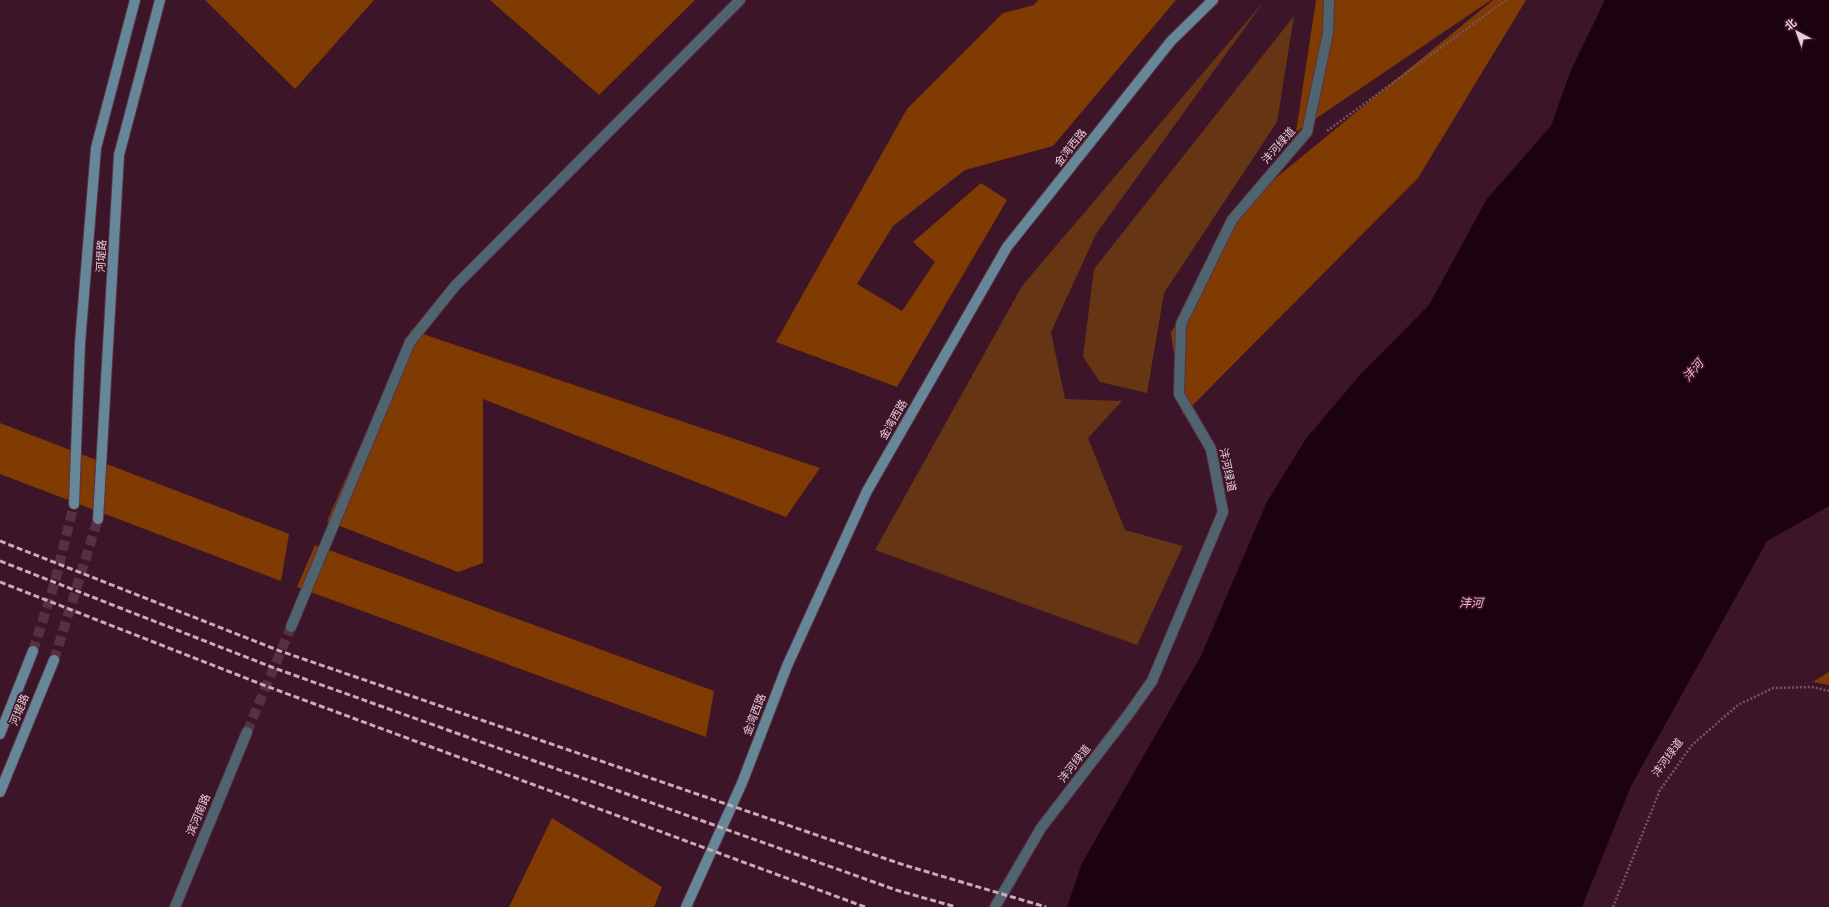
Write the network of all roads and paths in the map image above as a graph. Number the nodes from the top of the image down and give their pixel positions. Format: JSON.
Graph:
{"nodes":[{"id":1,"x":135,"y":0,"type":"edge"},
{"id":2,"x":160,"y":0,"type":"edge"},
{"id":3,"x":740,"y":0,"type":"edge"},
{"id":4,"x":1213,"y":0,"type":"edge"},
{"id":5,"x":1329,"y":0,"type":"edge"},
{"id":6,"x":1506,"y":0,"type":"edge"},
{"id":7,"x":1323,"y":134,"type":"dead end"},
{"id":8,"x":74,"y":504,"type":"tunnel mouth"},
{"id":9,"x":98,"y":519,"type":"tunnel mouth"},
{"id":10,"x":291,"y":627,"type":"tunnel mouth"},
{"id":11,"x":33,"y":651,"type":"tunnel mouth"},
{"id":12,"x":54,"y":660,"type":"tunnel mouth"},
{"id":13,"x":1829,"y":691,"type":"edge"},
{"id":14,"x":247,"y":732,"type":"tunnel mouth"},
{"id":15,"x":0,"y":734,"type":"edge"},
{"id":16,"x":0,"y":792,"type":"edge"},
{"id":17,"x":175,"y":907,"type":"edge"},
{"id":18,"x":686,"y":907,"type":"edge"},
{"id":19,"x":995,"y":907,"type":"edge"},
{"id":20,"x":1613,"y":907,"type":"edge"}],
"edges":[{"from":1,"to":8,"type":"main road","name":"河堤路"},
{"from":2,"to":9,"type":"main road","name":"河堤路"},
{"from":3,"to":10,"type":"street"},
{"from":4,"to":18,"type":"main road","name":"金湾西路"},
{"from":5,"to":19,"type":"street","name":"沣河绿道"},
{"from":6,"to":7,"type":"path"},
{"from":11,"to":15,"type":"main road","name":"河堤路"},
{"from":12,"to":16,"type":"main road","name":"河堤路"},
{"from":13,"to":20,"type":"path","name":"沣河绿道"},
{"from":14,"to":17,"type":"street","name":"滨河南路"}]}
